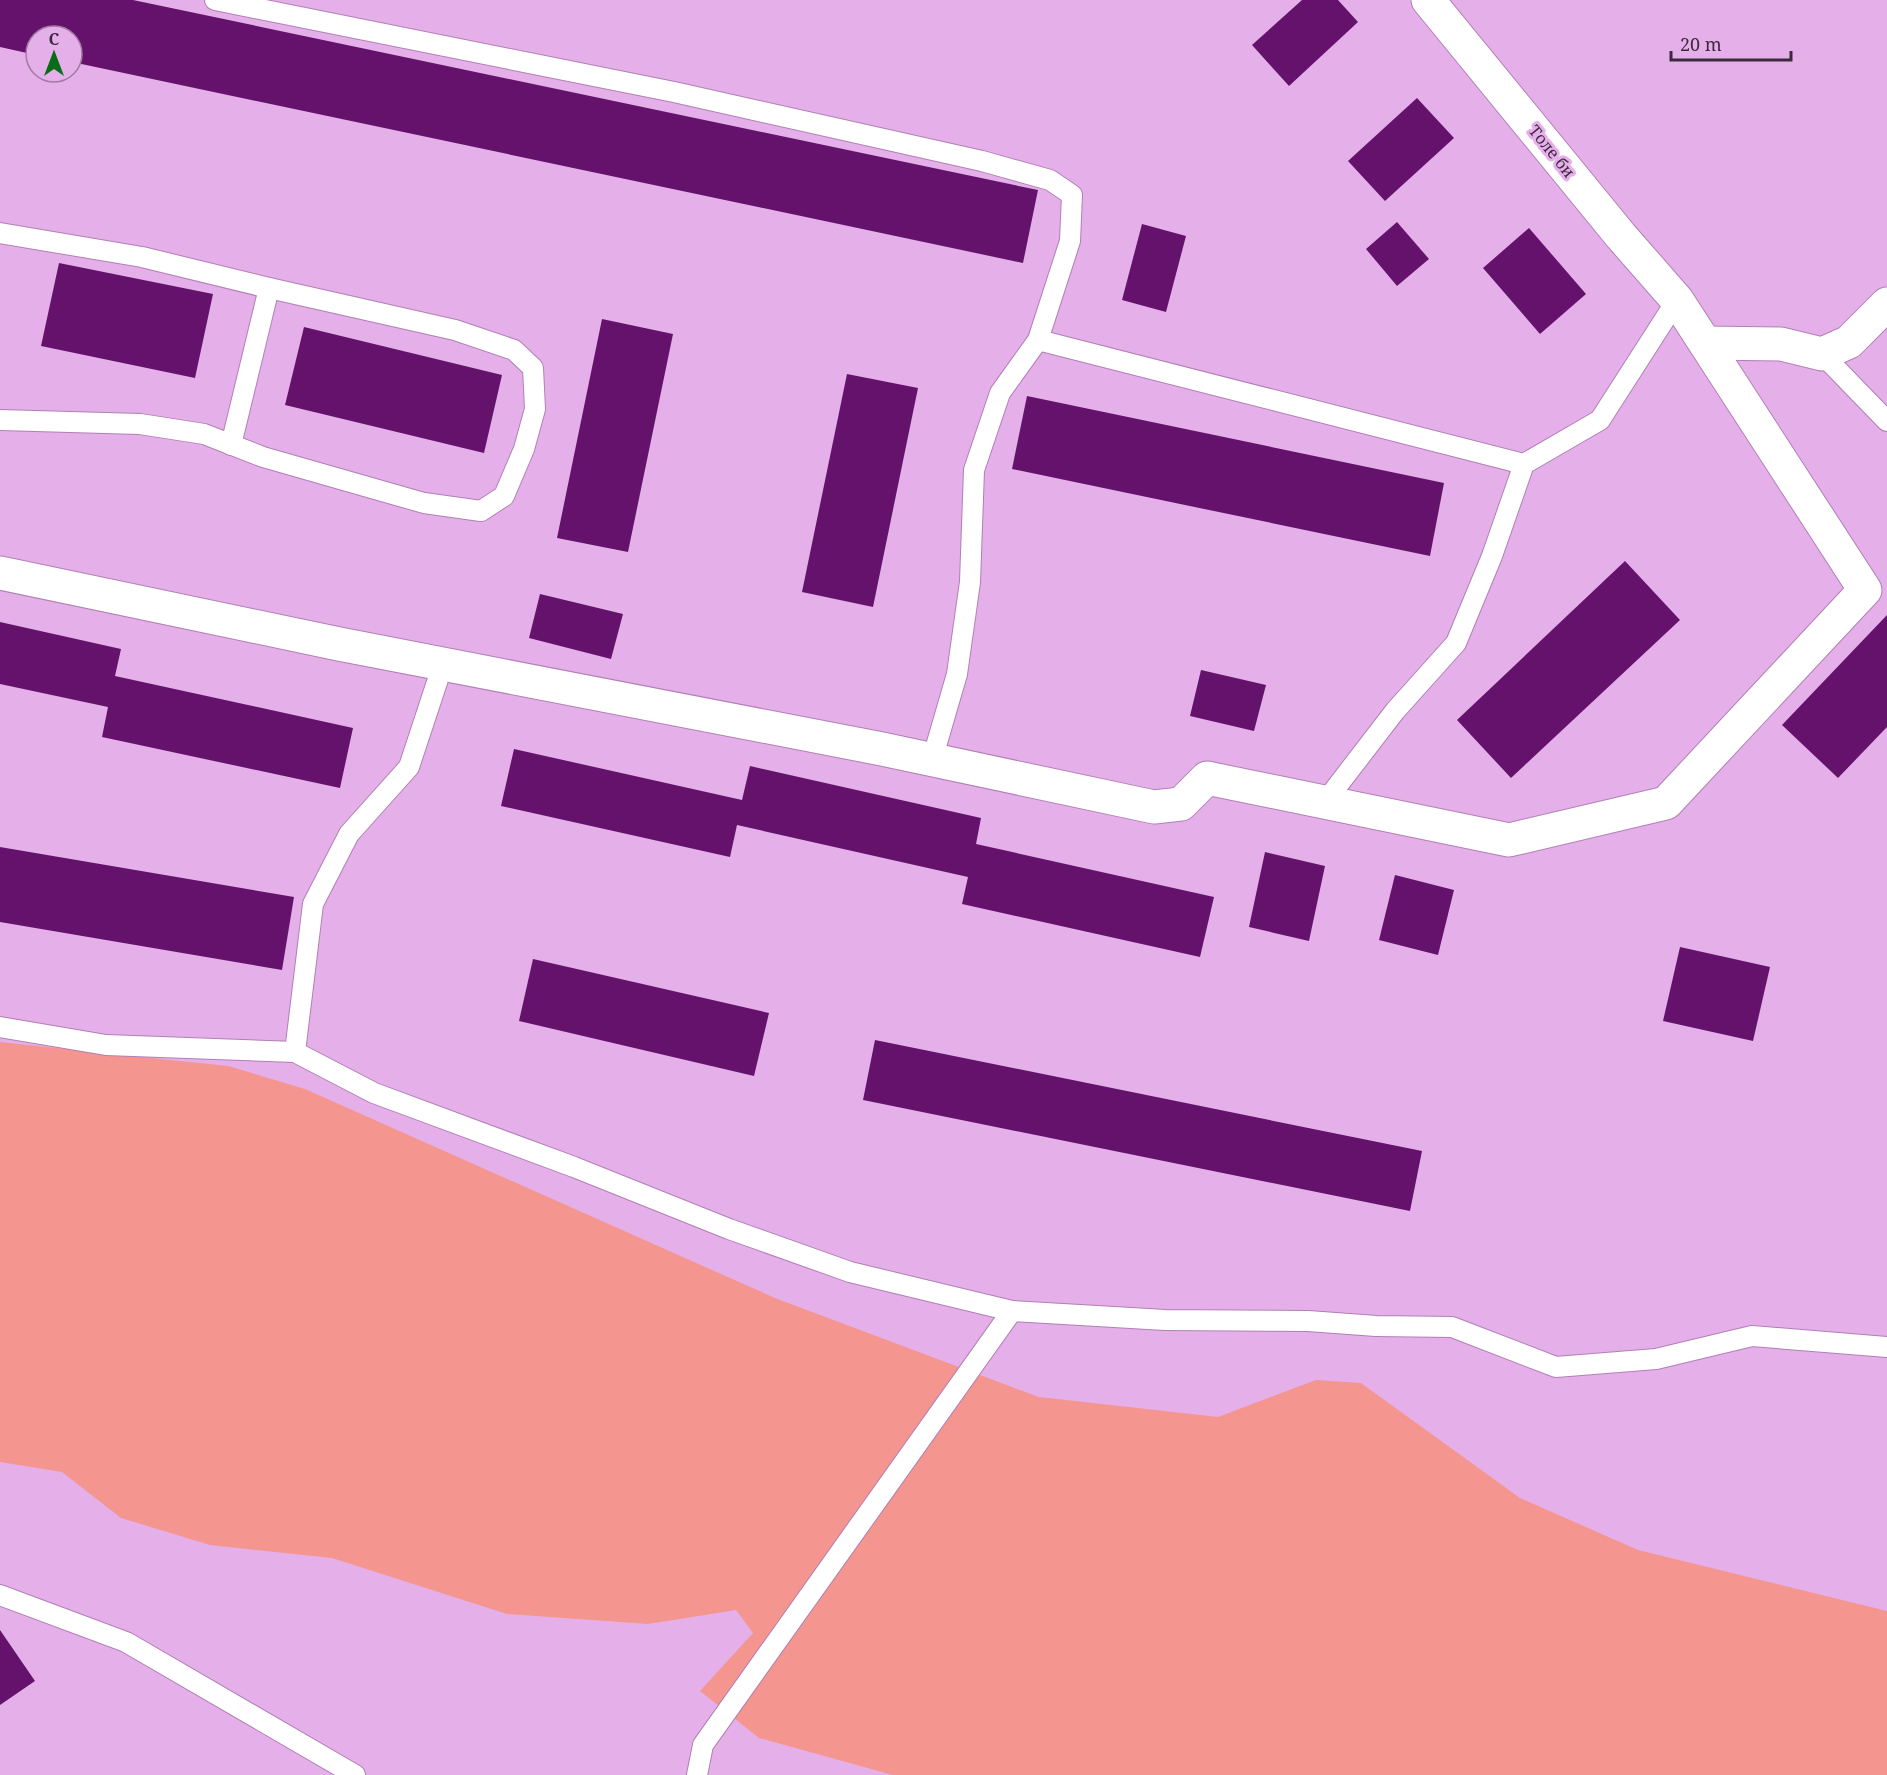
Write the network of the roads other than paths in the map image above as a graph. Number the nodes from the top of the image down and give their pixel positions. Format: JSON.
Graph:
{"nodes":[{"id":1,"x":215,"y":0,"type":"edge"},
{"id":2,"x":1434,"y":2,"type":"edge"},
{"id":3,"x":0,"y":233,"type":"edge"},
{"id":4,"x":269,"y":288,"type":"junction"},
{"id":5,"x":1677,"y":300,"type":"junction"},
{"id":6,"x":1887,"y":304,"type":"edge"},
{"id":7,"x":1038,"y":340,"type":"junction"},
{"id":8,"x":1705,"y":343,"type":"junction"},
{"id":9,"x":1822,"y":354,"type":"junction"},
{"id":10,"x":0,"y":420,"type":"edge"},
{"id":11,"x":1887,"y":421,"type":"edge"},
{"id":12,"x":231,"y":445,"type":"junction"},
{"id":13,"x":1524,"y":464,"type":"junction"},
{"id":14,"x":0,"y":573,"type":"edge"},
{"id":15,"x":443,"y":664,"type":"junction"},
{"id":16,"x":932,"y":760,"type":"junction"},
{"id":17,"x":1325,"y":802,"type":"junction"},
{"id":18,"x":0,"y":1027,"type":"edge"},
{"id":19,"x":295,"y":1052,"type":"junction"},
{"id":20,"x":1012,"y":1311,"type":"junction"},
{"id":21,"x":1887,"y":1347,"type":"edge"},
{"id":22,"x":0,"y":1595,"type":"edge"},
{"id":23,"x":355,"y":1775,"type":"edge"},
{"id":24,"x":697,"y":1775,"type":"edge"}],
"edges":[{"from":1,"to":7,"type":"lane"},
{"from":2,"to":5,"type":"street","name":"Толе би"},
{"from":3,"to":4,"type":"lane"},
{"from":4,"to":12,"type":"lane"},
{"from":4,"to":12,"type":"lane"},
{"from":5,"to":8,"type":"street","name":"Толе би"},
{"from":5,"to":13,"type":"lane"},
{"from":6,"to":9,"type":"street"},
{"from":7,"to":13,"type":"lane"},
{"from":7,"to":16,"type":"lane"},
{"from":8,"to":9,"type":"street"},
{"from":8,"to":17,"type":"street","name":"Толе би"},
{"from":9,"to":11,"type":"lane"},
{"from":10,"to":12,"type":"lane"},
{"from":13,"to":17,"type":"lane"},
{"from":14,"to":15,"type":"street"},
{"from":15,"to":16,"type":"street"},
{"from":15,"to":19,"type":"lane"},
{"from":16,"to":17,"type":"street"},
{"from":18,"to":19,"type":"lane"},
{"from":19,"to":20,"type":"lane"},
{"from":20,"to":21,"type":"lane"},
{"from":20,"to":24,"type":"lane"},
{"from":22,"to":23,"type":"lane"}]}
